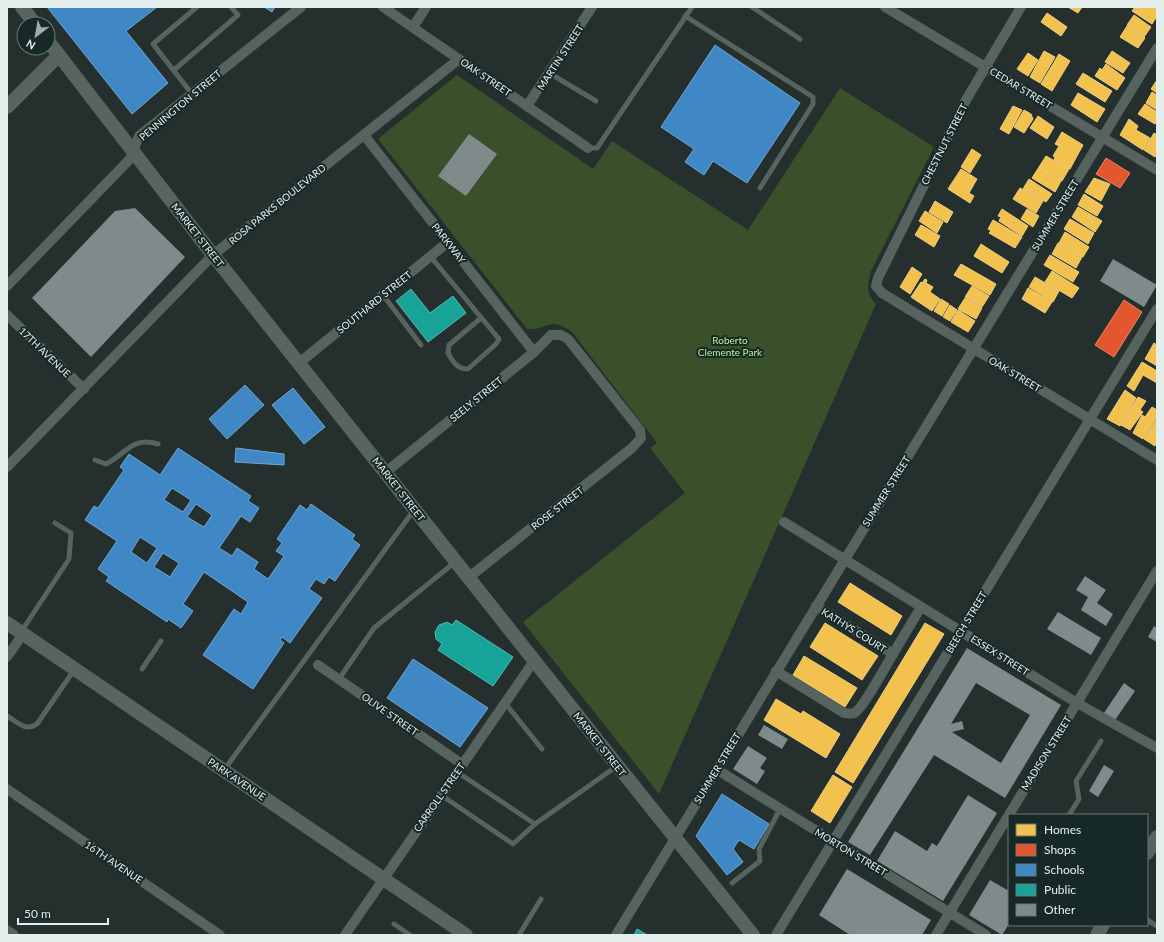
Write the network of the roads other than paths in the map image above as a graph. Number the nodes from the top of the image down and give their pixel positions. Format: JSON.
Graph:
{"nodes":[{"id":1,"x":22,"y":7,"type":"edge"},
{"id":2,"x":197,"y":7,"type":"edge"},
{"id":3,"x":231,"y":7,"type":"edge"},
{"id":4,"x":301,"y":7,"type":"edge"},
{"id":5,"x":383,"y":7,"type":"edge"},
{"id":6,"x":426,"y":7,"type":"edge"},
{"id":7,"x":592,"y":7,"type":"edge"},
{"id":8,"x":692,"y":7,"type":"edge"},
{"id":9,"x":752,"y":7,"type":"edge"},
{"id":10,"x":885,"y":7,"type":"edge"},
{"id":11,"x":1021,"y":7,"type":"edge"},
{"id":12,"x":29,"y":16,"type":"edge"},
{"id":13,"x":685,"y":16,"type":"junction"},
{"id":14,"x":413,"y":26,"type":"junction"},
{"id":15,"x":800,"y":39,"type":"dead end"},
{"id":16,"x":1157,"y":48,"type":"edge"},
{"id":17,"x":56,"y":51,"type":"edge"},
{"id":18,"x":59,"y":55,"type":"junction"},
{"id":19,"x":459,"y":59,"type":"junction"},
{"id":20,"x":985,"y":67,"type":"junction"},
{"id":21,"x":174,"y":70,"type":"junction"},
{"id":22,"x":549,"y":73,"type":"junction"},
{"id":23,"x":192,"y":94,"type":"junction"},
{"id":24,"x":596,"y":102,"type":"dead end"},
{"id":25,"x":527,"y":106,"type":"junction"},
{"id":26,"x":7,"y":107,"type":"edge"},
{"id":27,"x":364,"y":135,"type":"junction"},
{"id":28,"x":1103,"y":137,"type":"junction"},
{"id":29,"x":588,"y":148,"type":"joint"},
{"id":30,"x":133,"y":153,"type":"junction"},
{"id":31,"x":1157,"y":170,"type":"edge"},
{"id":32,"x":760,"y":188,"type":"dead end"},
{"id":33,"x":448,"y":242,"type":"junction"},
{"id":34,"x":213,"y":255,"type":"junction"},
{"id":35,"x":430,"y":256,"type":"junction"},
{"id":36,"x":877,"y":285,"type":"joint"},
{"id":37,"x":7,"y":286,"type":"edge"},
{"id":38,"x":383,"y":295,"type":"junction"},
{"id":39,"x":1157,"y":309,"type":"edge"},
{"id":40,"x":7,"y":315,"type":"edge"},
{"id":41,"x":481,"y":318,"type":"junction"},
{"id":42,"x":421,"y":345,"type":"dead end"},
{"id":43,"x":974,"y":349,"type":"junction"},
{"id":44,"x":534,"y":352,"type":"junction"},
{"id":45,"x":299,"y":363,"type":"junction"},
{"id":46,"x":84,"y":389,"type":"junction"},
{"id":47,"x":1090,"y":419,"type":"junction"},
{"id":48,"x":642,"y":434,"type":"joint"},
{"id":49,"x":158,"y":444,"type":"dead end"},
{"id":50,"x":95,"y":460,"type":"dead end"},
{"id":51,"x":1157,"y":460,"type":"edge"},
{"id":52,"x":7,"y":467,"type":"edge"},
{"id":53,"x":386,"y":472,"type":"junction"},
{"id":54,"x":414,"y":509,"type":"junction"},
{"id":55,"x":784,"y":522,"type":"dead end"},
{"id":56,"x":55,"y":523,"type":"dead end"},
{"id":57,"x":844,"y":559,"type":"junction"},
{"id":58,"x":456,"y":562,"type":"junction"},
{"id":59,"x":1157,"y":572,"type":"edge"},
{"id":60,"x":468,"y":578,"type":"junction"},
{"id":61,"x":816,"y":606,"type":"junction"},
{"id":62,"x":921,"y":607,"type":"junction"},
{"id":63,"x":7,"y":623,"type":"edge"},
{"id":64,"x":960,"y":631,"type":"junction"},
{"id":65,"x":22,"y":633,"type":"junction"},
{"id":66,"x":161,"y":641,"type":"dead end"},
{"id":67,"x":893,"y":654,"type":"junction"},
{"id":68,"x":7,"y":657,"type":"edge"},
{"id":69,"x":534,"y":661,"type":"junction"},
{"id":70,"x":318,"y":665,"type":"dead end"},
{"id":71,"x":75,"y":669,"type":"junction"},
{"id":72,"x":142,"y":670,"type":"dead end"},
{"id":73,"x":776,"y":671,"type":"junction"},
{"id":74,"x":339,"y":679,"type":"junction"},
{"id":75,"x":504,"y":703,"type":"junction"},
{"id":76,"x":1078,"y":703,"type":"junction"},
{"id":77,"x":7,"y":716,"type":"edge"},
{"id":78,"x":1101,"y":741,"type":"dead end"},
{"id":79,"x":1157,"y":748,"type":"edge"},
{"id":80,"x":542,"y":749,"type":"dead end"},
{"id":81,"x":617,"y":765,"type":"junction"},
{"id":82,"x":460,"y":768,"type":"junction"},
{"id":83,"x":716,"y":769,"type":"junction"},
{"id":84,"x":224,"y":770,"type":"junction"},
{"id":85,"x":7,"y":789,"type":"edge"},
{"id":86,"x":441,"y":795,"type":"junction"},
{"id":87,"x":780,"y":809,"type":"junction"},
{"id":88,"x":1010,"y":814,"type":"edge"},
{"id":89,"x":1071,"y":814,"type":"edge"},
{"id":90,"x":1008,"y":817,"type":"edge"},
{"id":91,"x":534,"y":824,"type":"junction"},
{"id":92,"x":674,"y":837,"type":"junction"},
{"id":93,"x":1157,"y":837,"type":"edge"},
{"id":94,"x":833,"y":841,"type":"junction"},
{"id":95,"x":1148,"y":851,"type":"edge"},
{"id":96,"x":383,"y":879,"type":"junction"},
{"id":97,"x":732,"y":883,"type":"dead end"},
{"id":98,"x":541,"y":899,"type":"dead end"},
{"id":99,"x":949,"y":913,"type":"junction"},
{"id":100,"x":1148,"y":921,"type":"edge"},
{"id":101,"x":394,"y":924,"type":"dead end"},
{"id":102,"x":1102,"y":926,"type":"edge"},
{"id":103,"x":1157,"y":926,"type":"edge"},
{"id":104,"x":7,"y":930,"type":"edge"},
{"id":105,"x":458,"y":931,"type":"edge"},
{"id":106,"x":14,"y":935,"type":"edge"},
{"id":107,"x":220,"y":935,"type":"edge"},
{"id":108,"x":346,"y":935,"type":"edge"},
{"id":109,"x":410,"y":935,"type":"edge"},
{"id":110,"x":519,"y":935,"type":"edge"},
{"id":111,"x":616,"y":935,"type":"edge"},
{"id":112,"x":754,"y":935,"type":"edge"},
{"id":113,"x":776,"y":935,"type":"edge"},
{"id":114,"x":936,"y":935,"type":"edge"},
{"id":115,"x":986,"y":935,"type":"edge"},
{"id":116,"x":1097,"y":935,"type":"edge"}],
"edges":[{"from":1,"to":12,"type":"main road"},
{"from":2,"to":21,"type":"lane"},
{"from":3,"to":21,"type":"lane"},
{"from":4,"to":23,"type":"street","name":"PENNINGTON STREET"},
{"from":5,"to":14,"type":"street","name":"OAK STREET"},
{"from":6,"to":14,"type":"street"},
{"from":7,"to":22,"type":"street","name":"MARTIN STREET"},
{"from":8,"to":13,"type":"lane"},
{"from":9,"to":15,"type":"lane"},
{"from":10,"to":20,"type":"street","name":"CEDAR STREET"},
{"from":11,"to":20,"type":"street","name":"CHESTNUT STREET"},
{"from":13,"to":29,"type":"lane"},
{"from":13,"to":32,"type":"lane"},
{"from":14,"to":19,"type":"street","name":"OAK STREET"},
{"from":16,"to":28,"type":"street","name":"SUMMER STREET"},
{"from":17,"to":18,"type":"main road","name":"MARKET STREET"},
{"from":18,"to":26,"type":"main road"},
{"from":18,"to":30,"type":"main road","name":"MARKET STREET"},
{"from":19,"to":25,"type":"street","name":"OAK STREET"},
{"from":19,"to":27,"type":"street","name":"ROSA PARKS BOULEVARD"},
{"from":20,"to":28,"type":"street","name":"CEDAR STREET"},
{"from":20,"to":36,"type":"street","name":"CHESTNUT STREET"},
{"from":21,"to":23,"type":"lane"},
{"from":22,"to":24,"type":"lane"},
{"from":22,"to":25,"type":"street","name":"MARTIN STREET"},
{"from":23,"to":30,"type":"street","name":"PENNINGTON STREET"},
{"from":25,"to":29,"type":"street","name":"OAK STREET"},
{"from":27,"to":33,"type":"street","name":"PARKWAY"},
{"from":27,"to":34,"type":"street","name":"ROSA PARKS BOULEVARD"},
{"from":28,"to":31,"type":"street","name":"CEDAR STREET"},
{"from":28,"to":43,"type":"street","name":"SUMMER STREET"},
{"from":30,"to":34,"type":"main road","name":"MARKET STREET"},
{"from":30,"to":37,"type":"street","name":"PENNINGTON STREET"},
{"from":33,"to":35,"type":"street","name":"SOUTHARD STREET"},
{"from":33,"to":44,"type":"street","name":"PARKWAY"},
{"from":34,"to":45,"type":"main road","name":"MARKET STREET"},
{"from":34,"to":46,"type":"street","name":"ROSA PARKS BOULEVARD"},
{"from":35,"to":38,"type":"street","name":"SOUTHARD STREET"},
{"from":35,"to":41,"type":"lane"},
{"from":36,"to":43,"type":"street","name":"OAK STREET"},
{"from":38,"to":42,"type":"lane"},
{"from":38,"to":45,"type":"street","name":"SOUTHARD STREET"},
{"from":39,"to":47,"type":"street","name":"BEECH STREET"},
{"from":40,"to":46,"type":"street","name":"17TH AVENUE"},
{"from":41,"to":41,"type":"lane"},
{"from":43,"to":47,"type":"street","name":"OAK STREET"},
{"from":43,"to":57,"type":"street","name":"SUMMER STREET"},
{"from":44,"to":48,"type":"street","name":"SEELY STREET"},
{"from":44,"to":53,"type":"street","name":"SEELY STREET"},
{"from":45,"to":53,"type":"main road","name":"MARKET STREET"},
{"from":46,"to":52,"type":"street","name":"ROSA PARKS BOULEVARD"},
{"from":47,"to":51,"type":"street","name":"OAK STREET"},
{"from":47,"to":64,"type":"street","name":"BEECH STREET"},
{"from":48,"to":60,"type":"street","name":"ROSE STREET"},
{"from":49,"to":50,"type":"lane"},
{"from":53,"to":54,"type":"main road","name":"MARKET STREET"},
{"from":54,"to":58,"type":"main road","name":"MARKET STREET"},
{"from":54,"to":84,"type":"lane"},
{"from":55,"to":57,"type":"street","name":"ESSEX STREET"},
{"from":56,"to":65,"type":"lane"},
{"from":57,"to":61,"type":"street","name":"SUMMER STREET"},
{"from":57,"to":62,"type":"street","name":"ESSEX STREET"},
{"from":58,"to":60,"type":"main road","name":"MARKET STREET"},
{"from":58,"to":74,"type":"lane"},
{"from":59,"to":76,"type":"street","name":"MADISON STREET"},
{"from":60,"to":69,"type":"main road","name":"MARKET STREET"},
{"from":61,"to":67,"type":"street","name":"KATHYS COURT"},
{"from":61,"to":73,"type":"street","name":"SUMMER STREET"},
{"from":62,"to":64,"type":"street","name":"ESSEX STREET"},
{"from":62,"to":67,"type":"street","name":"KATHYS COURT"},
{"from":63,"to":65,"type":"main road","name":"PARK AVENUE"},
{"from":64,"to":76,"type":"street","name":"ESSEX STREET"},
{"from":64,"to":94,"type":"street","name":"BEECH STREET"},
{"from":65,"to":68,"type":"street"},
{"from":65,"to":71,"type":"main road","name":"PARK AVENUE"},
{"from":66,"to":72,"type":"lane"},
{"from":67,"to":73,"type":"street","name":"KATHYS COURT"},
{"from":69,"to":75,"type":"street","name":"CARROLL STREET"},
{"from":69,"to":81,"type":"main road","name":"MARKET STREET"},
{"from":70,"to":74,"type":"street","name":"OLIVE STREET"},
{"from":71,"to":77,"type":"lane"},
{"from":71,"to":84,"type":"main road","name":"PARK AVENUE"},
{"from":73,"to":83,"type":"street","name":"SUMMER STREET"},
{"from":74,"to":82,"type":"street","name":"OLIVE STREET"},
{"from":75,"to":80,"type":"lane"},
{"from":75,"to":82,"type":"street","name":"CARROLL STREET"},
{"from":76,"to":79,"type":"street","name":"ESSEX STREET"},
{"from":76,"to":88,"type":"street","name":"MADISON STREET"},
{"from":78,"to":89,"type":"lane"},
{"from":81,"to":91,"type":"lane"},
{"from":81,"to":92,"type":"main road","name":"MARKET STREET"},
{"from":82,"to":86,"type":"street","name":"CARROLL STREET"},
{"from":82,"to":91,"type":"lane"},
{"from":83,"to":87,"type":"street","name":"MORTON STREET"},
{"from":83,"to":92,"type":"street","name":"SUMMER STREET"},
{"from":84,"to":96,"type":"main road","name":"PARK AVENUE"},
{"from":85,"to":107,"type":"street","name":"16TH AVENUE"},
{"from":86,"to":91,"type":"lane"},
{"from":86,"to":96,"type":"street","name":"CARROLL STREET"},
{"from":87,"to":94,"type":"street","name":"MORTON STREET"},
{"from":87,"to":97,"type":"lane"},
{"from":90,"to":99,"type":"street","name":"MADISON STREET"},
{"from":92,"to":111,"type":"street","name":"SUMMER STREET"},
{"from":92,"to":112,"type":"main road","name":"MARKET STREET"},
{"from":93,"to":95,"type":"main road"},
{"from":94,"to":99,"type":"street","name":"MORTON STREET"},
{"from":94,"to":113,"type":"street","name":"BEECH STREET"},
{"from":96,"to":105,"type":"main road","name":"PARK AVENUE"},
{"from":96,"to":108,"type":"street","name":"CARROLL STREET"},
{"from":98,"to":110,"type":"lane"},
{"from":99,"to":114,"type":"street","name":"MADISON STREET"},
{"from":99,"to":115,"type":"street","name":"MORTON STREET"},
{"from":100,"to":103,"type":"lane"},
{"from":101,"to":109,"type":"lane"},
{"from":102,"to":116,"type":"main road"},
{"from":104,"to":106,"type":"street"}]}
